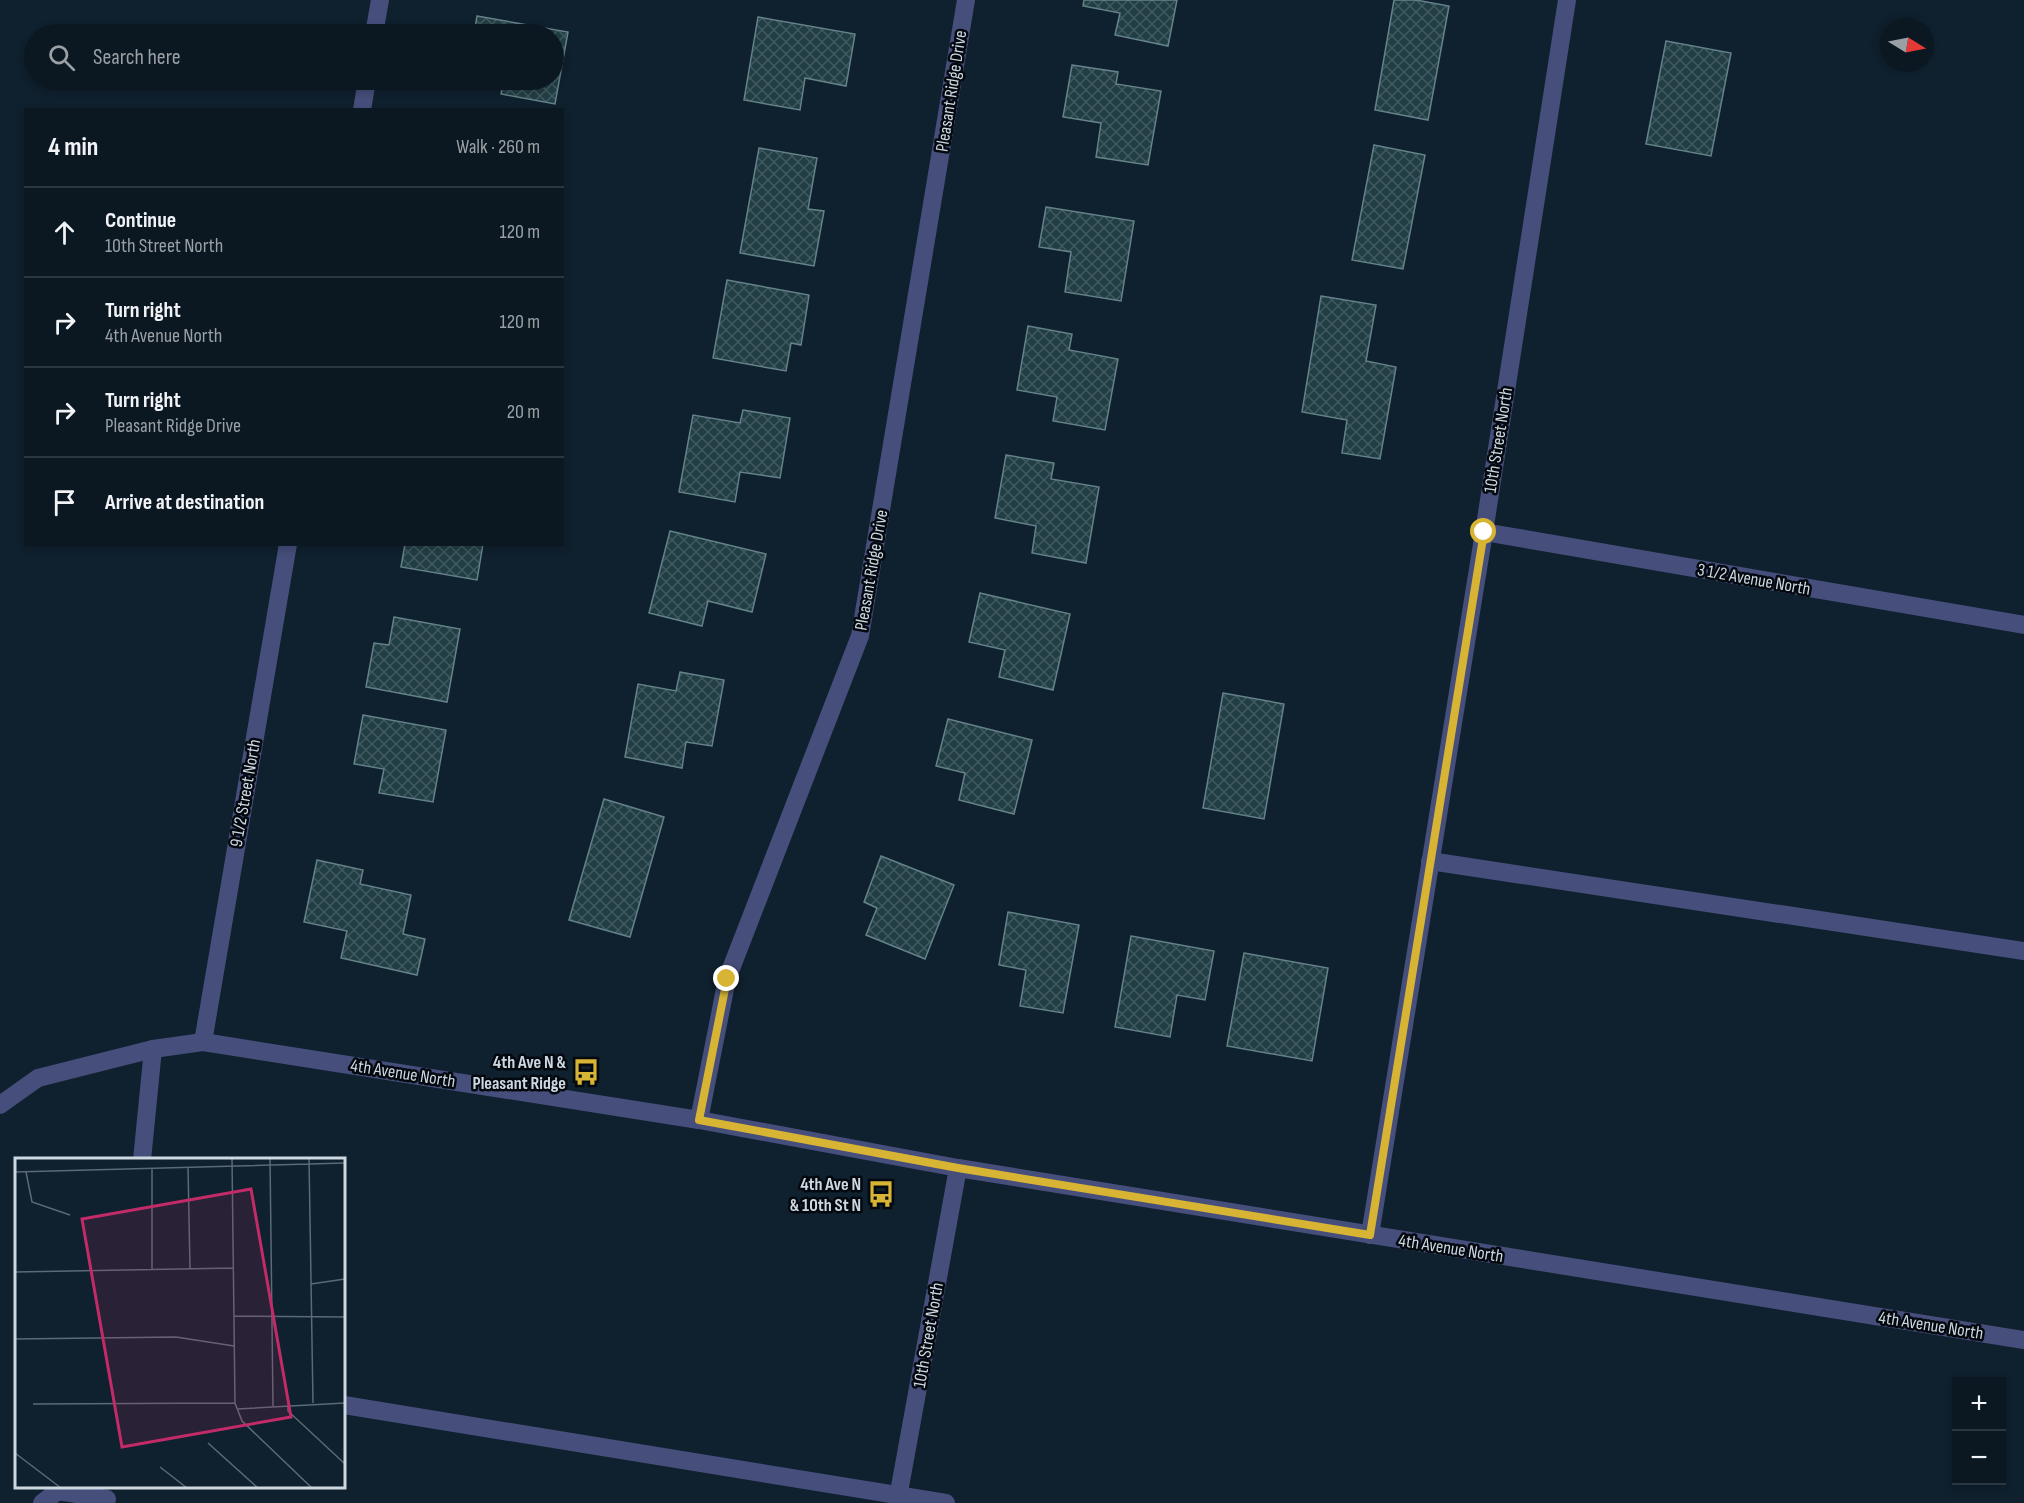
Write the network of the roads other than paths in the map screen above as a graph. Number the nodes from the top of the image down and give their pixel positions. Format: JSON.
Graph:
{"nodes":[{"id":1,"x":380,"y":0,"type":"edge"},
{"id":2,"x":966,"y":0,"type":"edge"},
{"id":3,"x":1567,"y":0,"type":"edge"},
{"id":4,"x":376,"y":24,"type":"edge"},
{"id":5,"x":365,"y":90,"type":"edge"},
{"id":6,"x":362,"y":108,"type":"edge"},
{"id":7,"x":1484,"y":532,"type":"junction"},
{"id":8,"x":288,"y":546,"type":"edge"},
{"id":9,"x":2024,"y":626,"type":"edge"},
{"id":10,"x":1430,"y":861,"type":"junction"},
{"id":11,"x":2024,"y":951,"type":"edge"},
{"id":12,"x":203,"y":1042,"type":"junction"},
{"id":13,"x":153,"y":1049,"type":"junction"},
{"id":14,"x":0,"y":1105,"type":"edge"},
{"id":15,"x":699,"y":1120,"type":"junction"},
{"id":16,"x":142,"y":1158,"type":"edge"},
{"id":17,"x":958,"y":1168,"type":"junction"},
{"id":18,"x":1370,"y":1235,"type":"junction"},
{"id":19,"x":2024,"y":1340,"type":"edge"},
{"id":20,"x":345,"y":1405,"type":"edge"},
{"id":21,"x":108,"y":1496,"type":"edge"},
{"id":22,"x":898,"y":1499,"type":"edge"},
{"id":23,"x":42,"y":1503,"type":"edge"},
{"id":24,"x":946,"y":1503,"type":"edge"}],
"edges":[{"from":1,"to":4,"type":"street"},
{"from":2,"to":15,"type":"street","name":"Pleasant Ridge Drive"},
{"from":3,"to":7,"type":"street","name":"10th Street North"},
{"from":5,"to":6,"type":"street"},
{"from":7,"to":9,"type":"street","name":"3 1/2 Avenue North"},
{"from":7,"to":10,"type":"street","name":"10th Street North"},
{"from":8,"to":12,"type":"street","name":"9 1/2 Street North"},
{"from":10,"to":11,"type":"street"},
{"from":10,"to":18,"type":"street","name":"10th Street North"},
{"from":12,"to":13,"type":"street","name":"4th Avenue North"},
{"from":12,"to":15,"type":"street","name":"4th Avenue North"},
{"from":13,"to":14,"type":"street","name":"4th Avenue North"},
{"from":13,"to":16,"type":"street"},
{"from":15,"to":17,"type":"street","name":"4th Avenue North"},
{"from":17,"to":18,"type":"street","name":"4th Avenue North"},
{"from":17,"to":22,"type":"street","name":"10th Street North"},
{"from":18,"to":19,"type":"street","name":"4th Avenue North"},
{"from":20,"to":22,"type":"street"},
{"from":21,"to":23,"type":"street"},
{"from":22,"to":24,"type":"street"}]}
